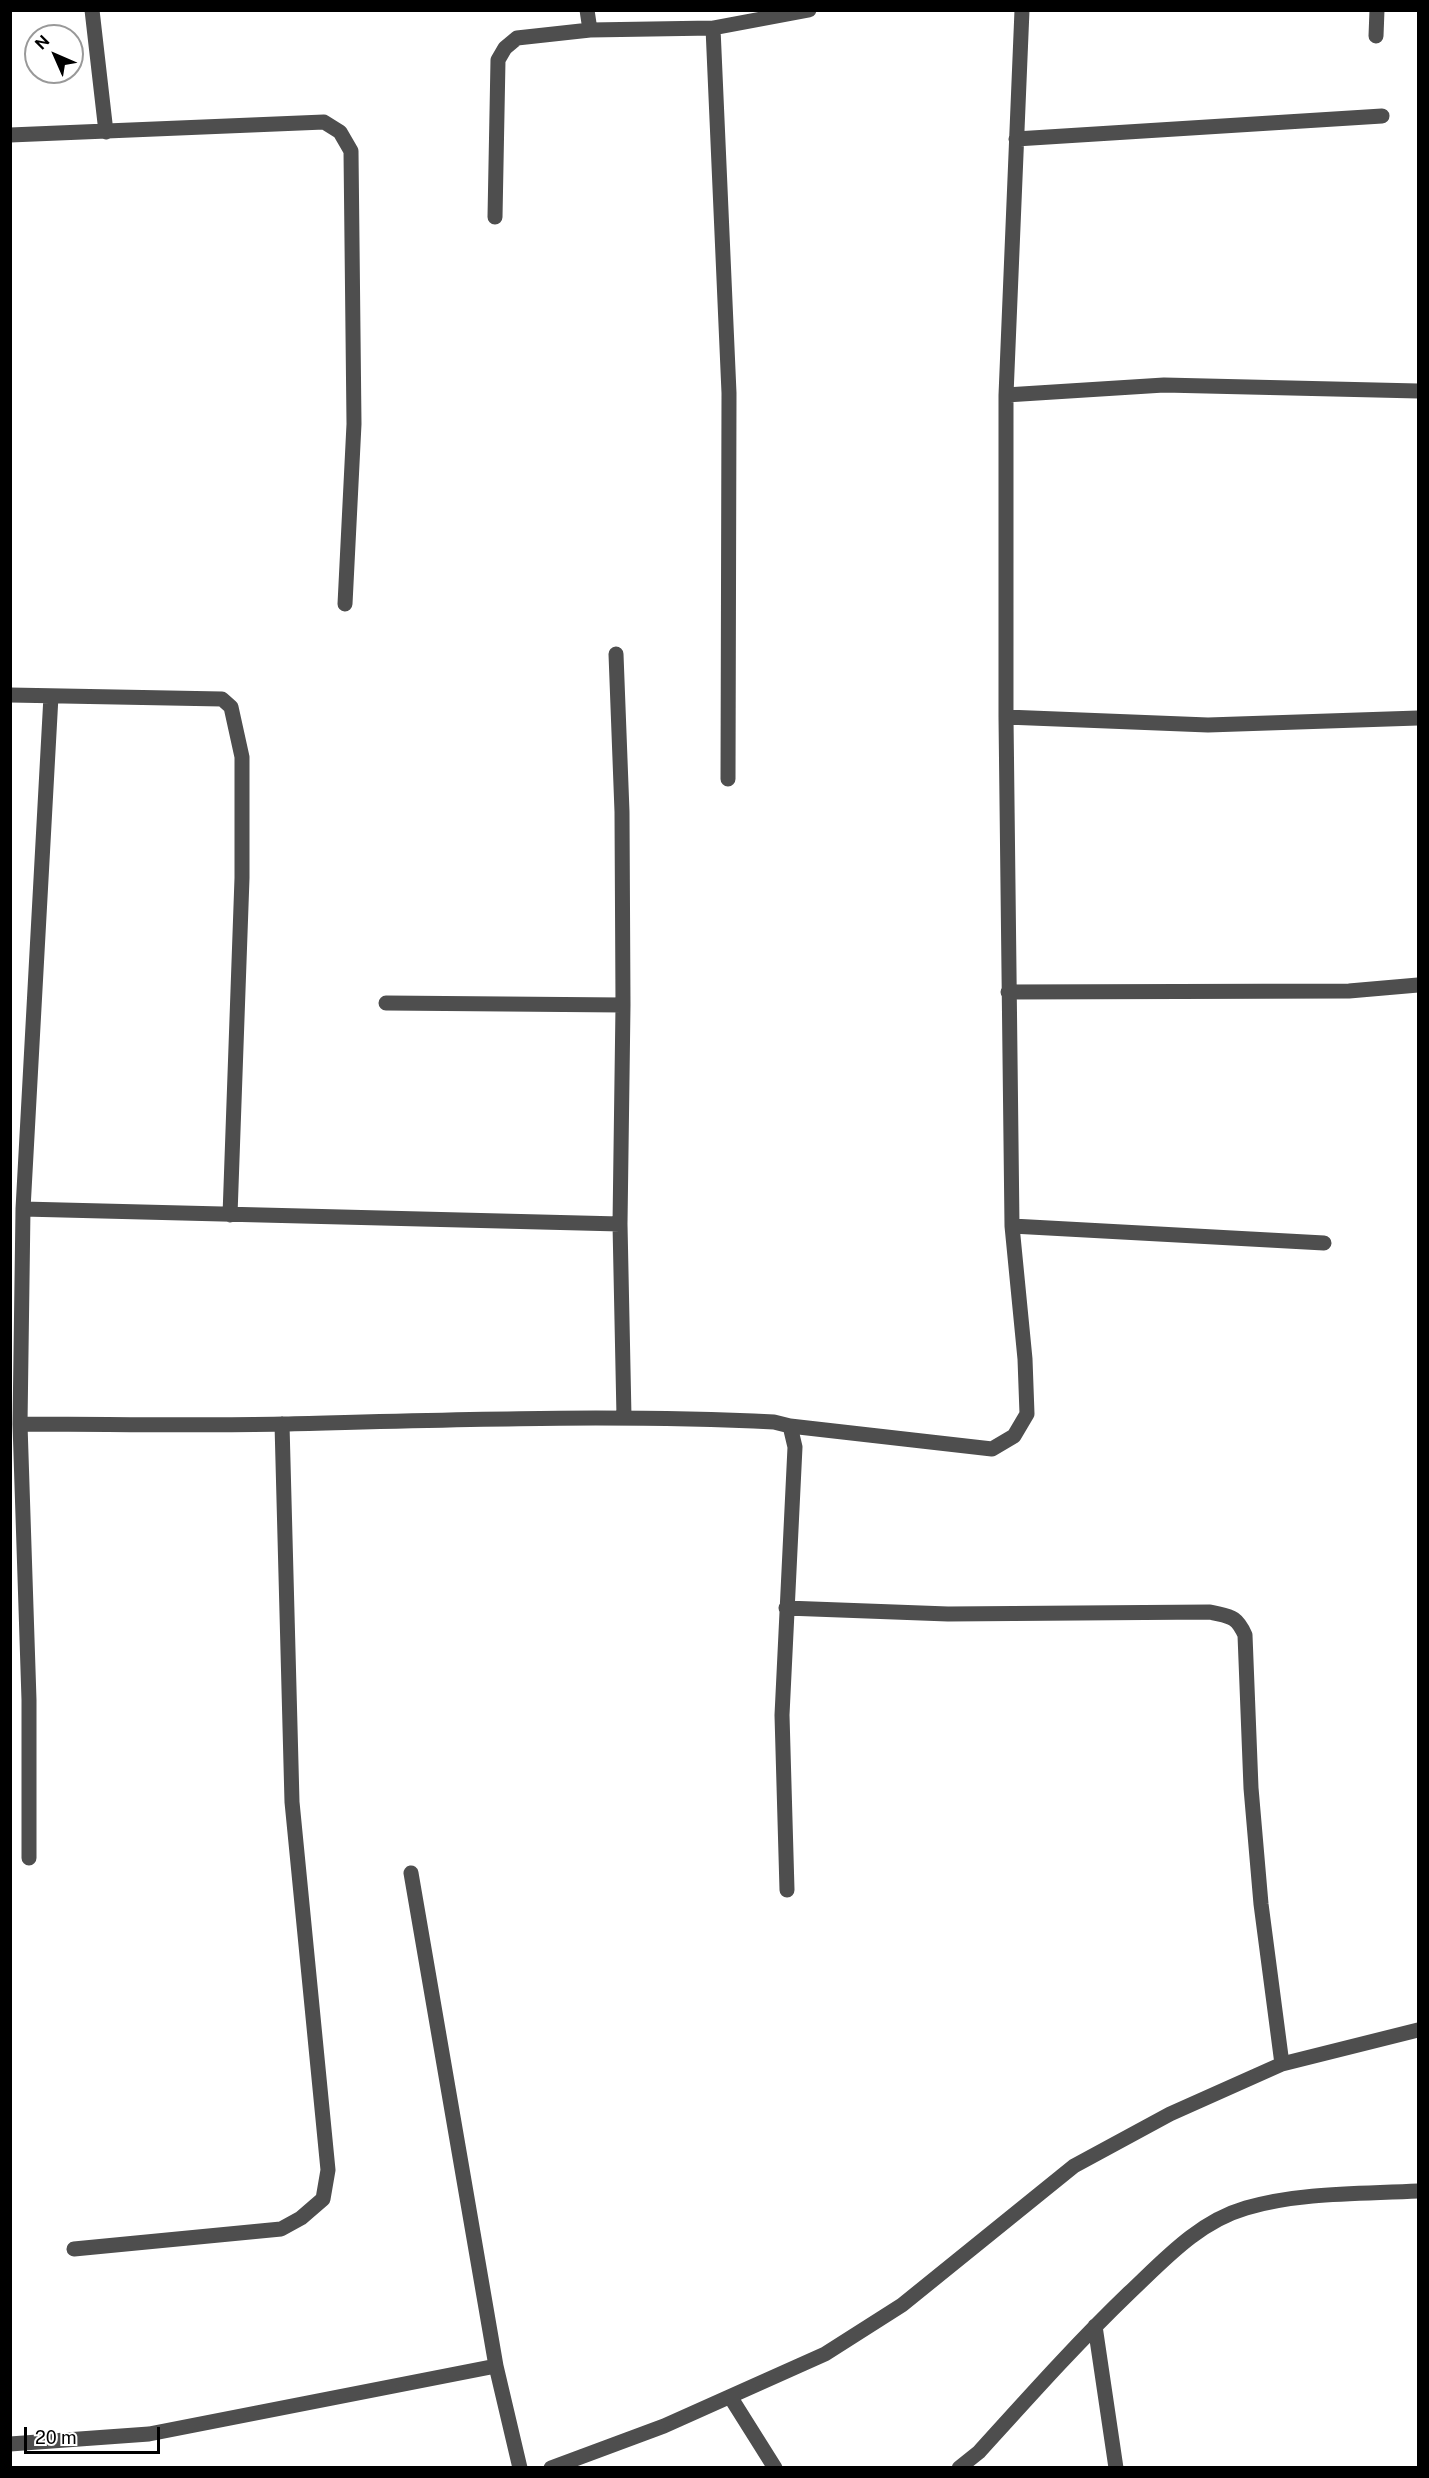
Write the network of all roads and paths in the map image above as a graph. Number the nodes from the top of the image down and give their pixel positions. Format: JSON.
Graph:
{"nodes":[{"id":1,"x":92,"y":10,"type":"edge"},
{"id":2,"x":587,"y":10,"type":"edge"},
{"id":3,"x":809,"y":10,"type":"edge"},
{"id":4,"x":1022,"y":10,"type":"edge"},
{"id":5,"x":1377,"y":10,"type":"edge"},
{"id":6,"x":713,"y":28,"type":"junction"},
{"id":7,"x":590,"y":30,"type":"junction"},
{"id":8,"x":1376,"y":36,"type":"dead end"},
{"id":9,"x":1382,"y":116,"type":"dead end"},
{"id":10,"x":106,"y":132,"type":"junction"},
{"id":11,"x":10,"y":135,"type":"edge"},
{"id":12,"x":1017,"y":139,"type":"junction"},
{"id":13,"x":495,"y":217,"type":"dead end"},
{"id":14,"x":1419,"y":391,"type":"edge"},
{"id":15,"x":1006,"y":395,"type":"junction"},
{"id":16,"x":345,"y":604,"type":"dead end"},
{"id":17,"x":616,"y":654,"type":"dead end"},
{"id":18,"x":10,"y":695,"type":"edge"},
{"id":19,"x":51,"y":696,"type":"junction"},
{"id":20,"x":1006,"y":717,"type":"junction"},
{"id":21,"x":1419,"y":718,"type":"edge"},
{"id":22,"x":728,"y":779,"type":"dead end"},
{"id":23,"x":1419,"y":985,"type":"edge"},
{"id":24,"x":1008,"y":992,"type":"junction"},
{"id":25,"x":386,"y":1003,"type":"dead end"},
{"id":26,"x":623,"y":1005,"type":"junction"},
{"id":27,"x":23,"y":1209,"type":"junction"},
{"id":28,"x":230,"y":1215,"type":"junction"},
{"id":29,"x":620,"y":1224,"type":"junction"},
{"id":30,"x":1012,"y":1226,"type":"junction"},
{"id":31,"x":1324,"y":1243,"type":"dead end"},
{"id":32,"x":624,"y":1417,"type":"junction"},
{"id":33,"x":20,"y":1424,"type":"junction"},
{"id":34,"x":282,"y":1424,"type":"junction"},
{"id":35,"x":790,"y":1426,"type":"junction"},
{"id":36,"x":786,"y":1608,"type":"junction"},
{"id":37,"x":29,"y":1858,"type":"dead end"},
{"id":38,"x":411,"y":1873,"type":"dead end"},
{"id":39,"x":787,"y":1890,"type":"dead end"},
{"id":40,"x":1419,"y":2030,"type":"edge"},
{"id":41,"x":1282,"y":2064,"type":"junction"},
{"id":42,"x":1419,"y":2191,"type":"edge"},
{"id":43,"x":74,"y":2249,"type":"dead end"},
{"id":44,"x":1095,"y":2326,"type":"junction"},
{"id":45,"x":496,"y":2366,"type":"junction"},
{"id":46,"x":731,"y":2398,"type":"junction"},
{"id":47,"x":10,"y":2444,"type":"edge"},
{"id":48,"x":520,"y":2468,"type":"edge"},
{"id":49,"x":551,"y":2468,"type":"edge"},
{"id":50,"x":775,"y":2468,"type":"edge"},
{"id":51,"x":959,"y":2468,"type":"edge"},
{"id":52,"x":1116,"y":2468,"type":"edge"}],
"edges":[{"from":1,"to":10,"type":"street"},
{"from":2,"to":7,"type":"street"},
{"from":3,"to":6,"type":"street"},
{"from":4,"to":12,"type":"street"},
{"from":5,"to":8,"type":"street"},
{"from":6,"to":7,"type":"street"},
{"from":6,"to":22,"type":"street"},
{"from":7,"to":13,"type":"street"},
{"from":9,"to":12,"type":"street"},
{"from":10,"to":11,"type":"street"},
{"from":10,"to":16,"type":"street"},
{"from":12,"to":15,"type":"street"},
{"from":14,"to":15,"type":"street"},
{"from":15,"to":20,"type":"street"},
{"from":17,"to":26,"type":"street"},
{"from":18,"to":19,"type":"street"},
{"from":19,"to":27,"type":"street"},
{"from":19,"to":28,"type":"street"},
{"from":20,"to":21,"type":"street"},
{"from":20,"to":24,"type":"street"},
{"from":23,"to":24,"type":"street"},
{"from":24,"to":30,"type":"street"},
{"from":25,"to":26,"type":"street"},
{"from":26,"to":29,"type":"street"},
{"from":27,"to":28,"type":"street"},
{"from":27,"to":33,"type":"street"},
{"from":28,"to":29,"type":"street"},
{"from":29,"to":32,"type":"street"},
{"from":30,"to":31,"type":"street"},
{"from":30,"to":35,"type":"street"},
{"from":32,"to":34,"type":"street"},
{"from":32,"to":35,"type":"street"},
{"from":33,"to":34,"type":"street"},
{"from":33,"to":37,"type":"street"},
{"from":34,"to":43,"type":"street"},
{"from":35,"to":36,"type":"street"},
{"from":36,"to":39,"type":"street"},
{"from":36,"to":41,"type":"street"},
{"from":38,"to":45,"type":"street"},
{"from":40,"to":41,"type":"street"},
{"from":41,"to":46,"type":"street"},
{"from":42,"to":44,"type":"street"},
{"from":44,"to":51,"type":"street"},
{"from":44,"to":52,"type":"street"},
{"from":45,"to":47,"type":"street"},
{"from":45,"to":48,"type":"street"},
{"from":46,"to":49,"type":"street"},
{"from":46,"to":50,"type":"street"}]}
